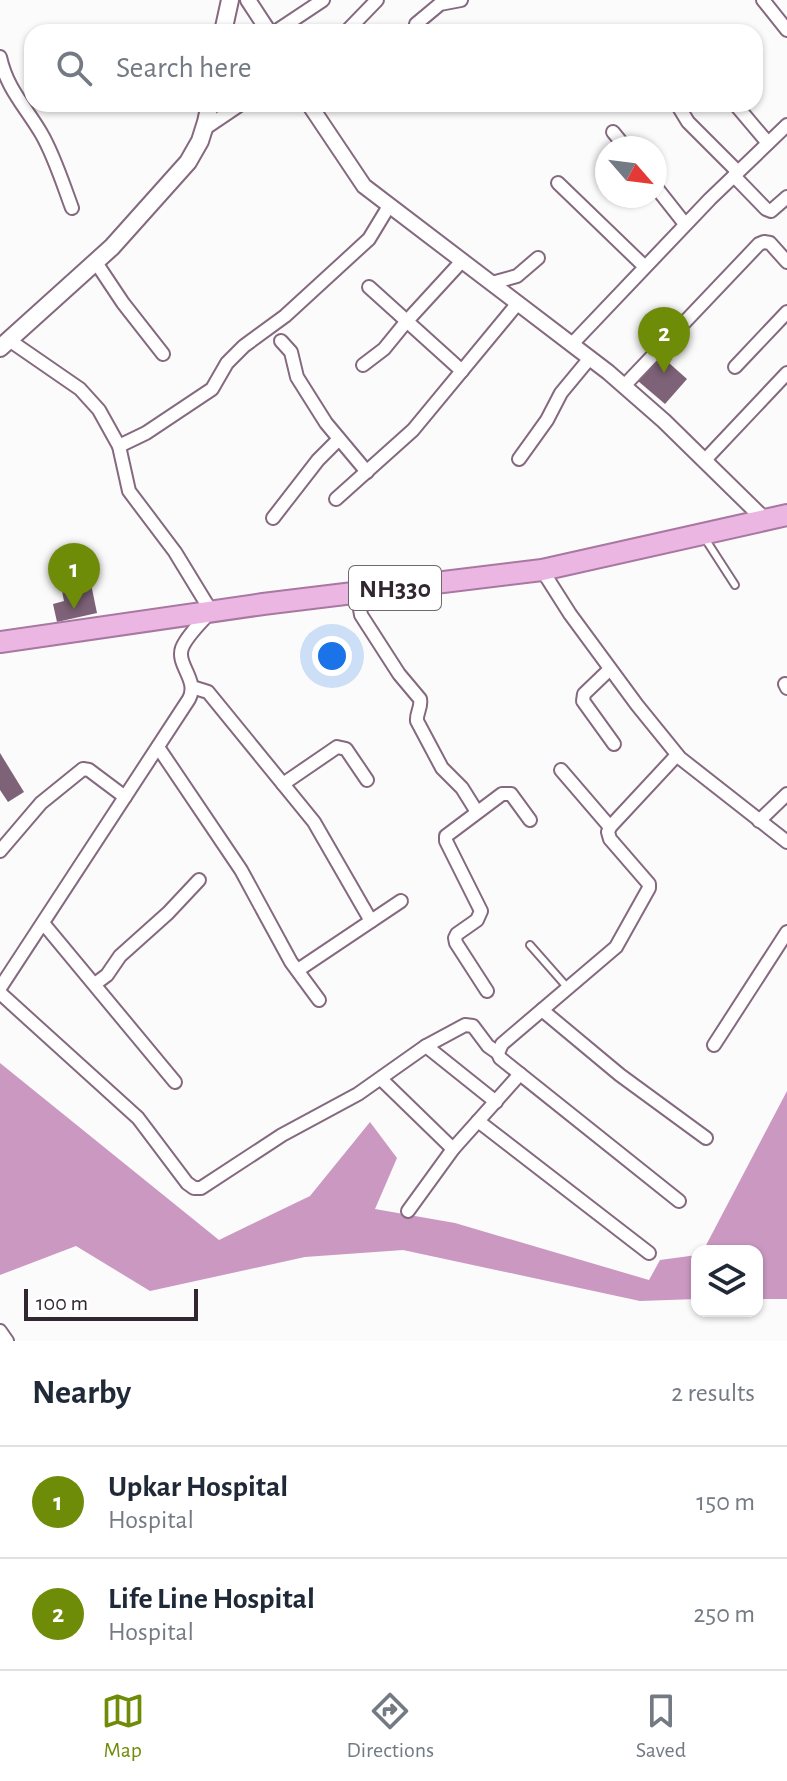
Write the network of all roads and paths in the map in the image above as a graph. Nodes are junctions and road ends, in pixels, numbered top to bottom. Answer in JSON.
{"nodes":[{"id":1,"x":230,"y":0,"type":"edge"},
{"id":2,"x":248,"y":0,"type":"edge"},
{"id":3,"x":323,"y":0,"type":"edge"},
{"id":4,"x":377,"y":0,"type":"edge"},
{"id":5,"x":459,"y":0,"type":"edge"},
{"id":6,"x":763,"y":0,"type":"edge"},
{"id":7,"x":225,"y":24,"type":"edge"},
{"id":8,"x":272,"y":24,"type":"edge"},
{"id":9,"x":285,"y":24,"type":"edge"},
{"id":10,"x":354,"y":24,"type":"edge"},
{"id":11,"x":416,"y":24,"type":"dead end"},
{"id":12,"x":787,"y":30,"type":"edge"},
{"id":13,"x":0,"y":57,"type":"edge"},
{"id":14,"x":24,"y":109,"type":"edge"},
{"id":15,"x":26,"y":112,"type":"edge"},
{"id":16,"x":208,"y":112,"type":"edge"},
{"id":17,"x":229,"y":112,"type":"edge"},
{"id":18,"x":314,"y":112,"type":"edge"},
{"id":19,"x":682,"y":112,"type":"edge"},
{"id":20,"x":742,"y":112,"type":"edge"},
{"id":21,"x":787,"y":125,"type":"edge"},
{"id":22,"x":204,"y":129,"type":"junction"},
{"id":23,"x":613,"y":132,"type":"dead end"},
{"id":24,"x":616,"y":136,"type":"edge"},
{"id":25,"x":768,"y":143,"type":"junction"},
{"id":26,"x":736,"y":174,"type":"junction"},
{"id":27,"x":558,"y":183,"type":"dead end"},
{"id":28,"x":787,"y":197,"type":"edge"},
{"id":29,"x":667,"y":201,"type":"edge"},
{"id":30,"x":389,"y":206,"type":"junction"},
{"id":31,"x":72,"y":208,"type":"dead end"},
{"id":32,"x":685,"y":224,"type":"junction"},
{"id":33,"x":538,"y":258,"type":"dead end"},
{"id":34,"x":95,"y":261,"type":"junction"},
{"id":35,"x":462,"y":261,"type":"junction"},
{"id":36,"x":787,"y":262,"type":"edge"},
{"id":37,"x":644,"y":266,"type":"junction"},
{"id":38,"x":492,"y":283,"type":"junction"},
{"id":39,"x":369,"y":287,"type":"dead end"},
{"id":40,"x":518,"y":303,"type":"junction"},
{"id":41,"x":787,"y":312,"type":"edge"},
{"id":42,"x":406,"y":322,"type":"junction"},
{"id":43,"x":281,"y":341,"type":"dead end"},
{"id":44,"x":4,"y":344,"type":"edge"},
{"id":45,"x":572,"y":344,"type":"junction"},
{"id":46,"x":163,"y":354,"type":"dead end"},
{"id":47,"x":590,"y":358,"type":"junction"},
{"id":48,"x":363,"y":365,"type":"dead end"},
{"id":49,"x":735,"y":367,"type":"dead end"},
{"id":50,"x":462,"y":371,"type":"junction"},
{"id":51,"x":787,"y":373,"type":"edge"},
{"id":52,"x":624,"y":386,"type":"junction"},
{"id":53,"x":339,"y":439,"type":"junction"},
{"id":54,"x":119,"y":446,"type":"junction"},
{"id":55,"x":519,"y":459,"type":"dead end"},
{"id":56,"x":704,"y":461,"type":"junction"},
{"id":57,"x":367,"y":472,"type":"junction"},
{"id":58,"x":336,"y":499,"type":"dead end"},
{"id":59,"x":273,"y":518,"type":"dead end"},
{"id":60,"x":780,"y":521,"type":"edge"},
{"id":61,"x":702,"y":534,"type":"junction"},
{"id":62,"x":542,"y":570,"type":"junction"},
{"id":63,"x":735,"y":585,"type":"dead end"},
{"id":64,"x":357,"y":592,"type":"junction"},
{"id":65,"x":211,"y":611,"type":"junction"},
{"id":66,"x":0,"y":642,"type":"edge"},
{"id":67,"x":610,"y":669,"type":"junction"},
{"id":68,"x":192,"y":687,"type":"junction"},
{"id":69,"x":614,"y":744,"type":"dead end"},
{"id":70,"x":158,"y":747,"type":"junction"},
{"id":71,"x":677,"y":755,"type":"junction"},
{"id":72,"x":561,"y":770,"type":"dead end"},
{"id":73,"x":367,"y":780,"type":"dead end"},
{"id":74,"x":283,"y":784,"type":"junction"},
{"id":75,"x":787,"y":794,"type":"edge"},
{"id":76,"x":125,"y":797,"type":"junction"},
{"id":77,"x":477,"y":812,"type":"junction"},
{"id":78,"x":530,"y":820,"type":"dead end"},
{"id":79,"x":759,"y":821,"type":"junction"},
{"id":80,"x":610,"y":827,"type":"junction"},
{"id":81,"x":787,"y":842,"type":"edge"},
{"id":82,"x":0,"y":850,"type":"edge"},
{"id":83,"x":199,"y":880,"type":"dead end"},
{"id":84,"x":401,"y":901,"type":"dead end"},
{"id":85,"x":371,"y":921,"type":"junction"},
{"id":86,"x":43,"y":923,"type":"junction"},
{"id":87,"x":787,"y":932,"type":"edge"},
{"id":88,"x":530,"y":945,"type":"dead end"},
{"id":89,"x":298,"y":970,"type":"junction"},
{"id":90,"x":95,"y":984,"type":"junction"},
{"id":91,"x":568,"y":988,"type":"junction"},
{"id":92,"x":0,"y":991,"type":"edge"},
{"id":93,"x":487,"y":991,"type":"dead end"},
{"id":94,"x":319,"y":1000,"type":"dead end"},
{"id":95,"x":542,"y":1010,"type":"junction"},
{"id":96,"x":714,"y":1045,"type":"dead end"},
{"id":97,"x":426,"y":1046,"type":"junction"},
{"id":98,"x":498,"y":1053,"type":"junction"},
{"id":99,"x":520,"y":1074,"type":"junction"},
{"id":100,"x":381,"y":1079,"type":"junction"},
{"id":101,"x":175,"y":1082,"type":"dead end"},
{"id":102,"x":496,"y":1102,"type":"junction"},
{"id":103,"x":478,"y":1121,"type":"junction"},
{"id":104,"x":706,"y":1138,"type":"dead end"},
{"id":105,"x":453,"y":1149,"type":"junction"},
{"id":106,"x":679,"y":1201,"type":"dead end"},
{"id":107,"x":408,"y":1211,"type":"dead end"},
{"id":108,"x":649,"y":1253,"type":"dead end"},
{"id":109,"x":0,"y":1331,"type":"edge"},
{"id":110,"x":7,"y":1341,"type":"edge"}],
"edges":[{"from":1,"to":7,"type":"main road"},
{"from":2,"to":8,"type":"street"},
{"from":3,"to":9,"type":"street"},
{"from":4,"to":10,"type":"street"},
{"from":5,"to":11,"type":"street"},
{"from":6,"to":12,"type":"street"},
{"from":13,"to":14,"type":"street"},
{"from":15,"to":31,"type":"street"},
{"from":16,"to":22,"type":"main road"},
{"from":17,"to":22,"type":"street"},
{"from":18,"to":30,"type":"street"},
{"from":19,"to":26,"type":"street"},
{"from":20,"to":25,"type":"street"},
{"from":21,"to":25,"type":"street"},
{"from":22,"to":34,"type":"main road"},
{"from":23,"to":24,"type":"street"},
{"from":25,"to":26,"type":"street"},
{"from":26,"to":28,"type":"street"},
{"from":26,"to":32,"type":"street"},
{"from":27,"to":37,"type":"street"},
{"from":29,"to":32,"type":"street"},
{"from":30,"to":35,"type":"street"},
{"from":30,"to":54,"type":"street"},
{"from":32,"to":37,"type":"street"},
{"from":33,"to":38,"type":"street"},
{"from":34,"to":44,"type":"main road"},
{"from":34,"to":46,"type":"street"},
{"from":35,"to":38,"type":"street"},
{"from":35,"to":42,"type":"street"},
{"from":36,"to":52,"type":"street"},
{"from":37,"to":45,"type":"street"},
{"from":38,"to":40,"type":"street"},
{"from":39,"to":42,"type":"street"},
{"from":40,"to":45,"type":"street"},
{"from":40,"to":50,"type":"street"},
{"from":41,"to":49,"type":"street"},
{"from":42,"to":48,"type":"street"},
{"from":42,"to":50,"type":"street"},
{"from":43,"to":53,"type":"street"},
{"from":44,"to":54,"type":"street"},
{"from":45,"to":47,"type":"street"},
{"from":47,"to":52,"type":"street"},
{"from":47,"to":55,"type":"street"},
{"from":50,"to":57,"type":"street"},
{"from":51,"to":56,"type":"street"},
{"from":52,"to":56,"type":"street"},
{"from":53,"to":57,"type":"street"},
{"from":53,"to":59,"type":"street"},
{"from":54,"to":65,"type":"street"},
{"from":56,"to":60,"type":"street"},
{"from":57,"to":58,"type":"street"},
{"from":60,"to":61,"type":"highway","number":"NH330"},
{"from":61,"to":62,"type":"highway","number":"NH330"},
{"from":61,"to":63,"type":"lane"},
{"from":62,"to":64,"type":"highway","number":"NH330"},
{"from":62,"to":67,"type":"street"},
{"from":64,"to":65,"type":"highway","number":"NH330"},
{"from":64,"to":77,"type":"street"},
{"from":65,"to":66,"type":"highway","number":"NH330"},
{"from":65,"to":68,"type":"street"},
{"from":67,"to":69,"type":"street"},
{"from":67,"to":71,"type":"street"},
{"from":68,"to":70,"type":"street"},
{"from":68,"to":74,"type":"street"},
{"from":70,"to":76,"type":"street"},
{"from":70,"to":89,"type":"street"},
{"from":71,"to":79,"type":"street"},
{"from":71,"to":80,"type":"street"},
{"from":72,"to":80,"type":"street"},
{"from":73,"to":74,"type":"street"},
{"from":74,"to":85,"type":"street"},
{"from":75,"to":79,"type":"street"},
{"from":76,"to":82,"type":"street"},
{"from":76,"to":86,"type":"street"},
{"from":77,"to":78,"type":"street"},
{"from":77,"to":93,"type":"street"},
{"from":79,"to":81,"type":"street"},
{"from":80,"to":91,"type":"street"},
{"from":83,"to":90,"type":"street"},
{"from":84,"to":85,"type":"street"},
{"from":85,"to":89,"type":"street"},
{"from":86,"to":90,"type":"street"},
{"from":86,"to":92,"type":"street"},
{"from":87,"to":96,"type":"street"},
{"from":88,"to":91,"type":"lane"},
{"from":89,"to":94,"type":"street"},
{"from":90,"to":101,"type":"street"},
{"from":91,"to":95,"type":"street"},
{"from":92,"to":100,"type":"street"},
{"from":95,"to":98,"type":"street"},
{"from":95,"to":104,"type":"street"},
{"from":97,"to":98,"type":"street"},
{"from":97,"to":100,"type":"street"},
{"from":97,"to":102,"type":"street"},
{"from":98,"to":99,"type":"street"},
{"from":99,"to":102,"type":"street"},
{"from":99,"to":106,"type":"street"},
{"from":100,"to":105,"type":"street"},
{"from":102,"to":103,"type":"street"},
{"from":103,"to":105,"type":"street"},
{"from":103,"to":108,"type":"street"},
{"from":105,"to":107,"type":"street"},
{"from":109,"to":110,"type":"street"}]}
